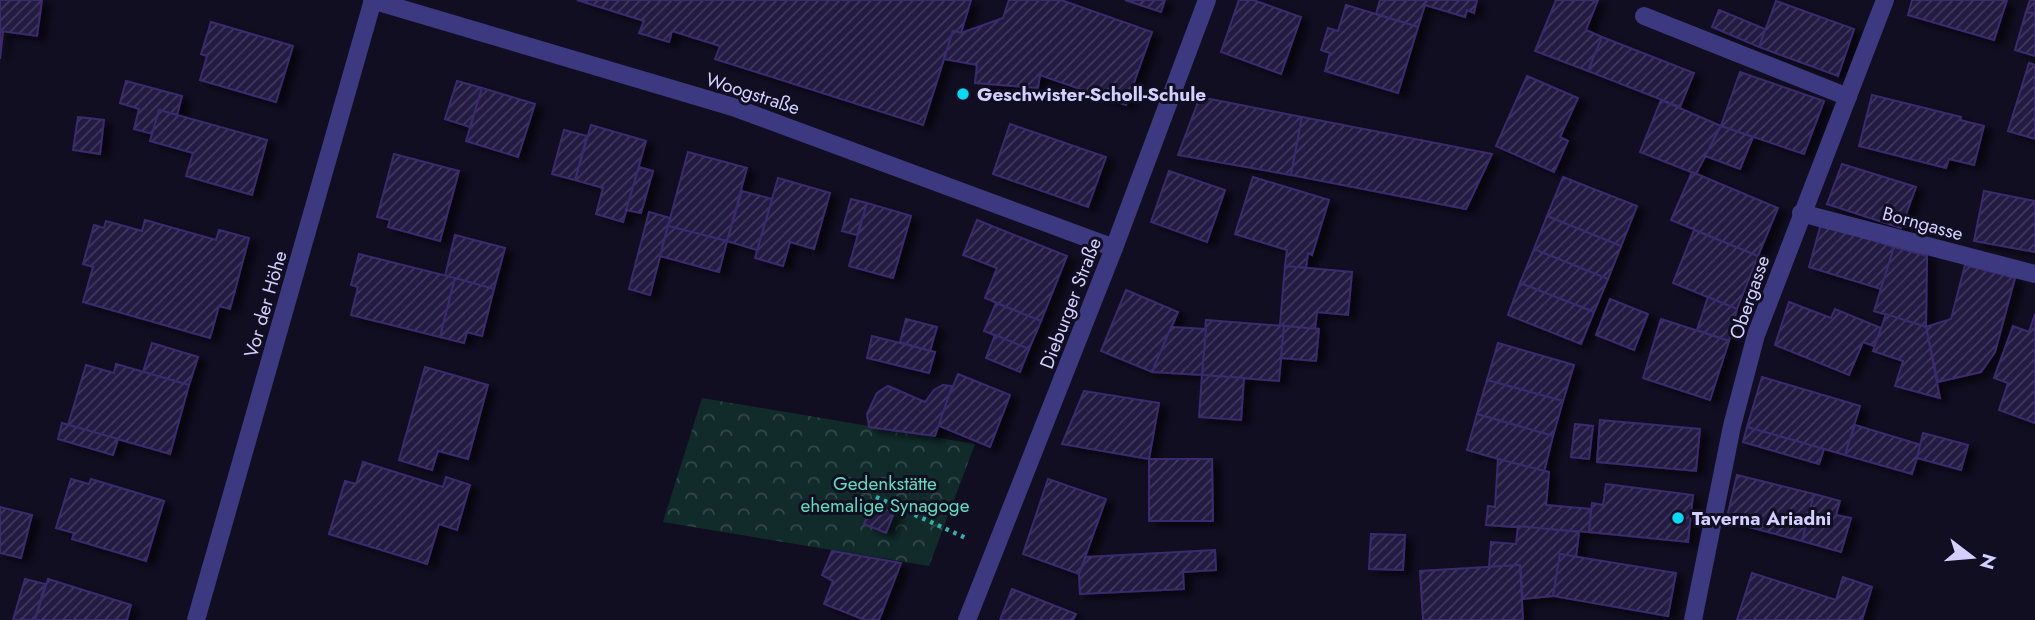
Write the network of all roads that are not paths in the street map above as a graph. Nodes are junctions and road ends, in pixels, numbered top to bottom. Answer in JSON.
{"nodes":[{"id":1,"x":373,"y":0,"type":"edge"},
{"id":2,"x":1207,"y":0,"type":"edge"},
{"id":3,"x":1885,"y":0,"type":"edge"},
{"id":4,"x":1644,"y":16,"type":"dead end"},
{"id":5,"x":1848,"y":97,"type":"junction"},
{"id":6,"x":1801,"y":213,"type":"junction"},
{"id":7,"x":1114,"y":248,"type":"junction"},
{"id":8,"x":2035,"y":274,"type":"edge"},
{"id":9,"x":196,"y":620,"type":"edge"},
{"id":10,"x":967,"y":620,"type":"edge"},
{"id":11,"x":1693,"y":620,"type":"edge"}],
"edges":[{"from":1,"to":7,"type":"street","name":"Woogstraße"},
{"from":1,"to":9,"type":"street","name":"Vor der Höhe"},
{"from":2,"to":7,"type":"street","name":"Dieburger Straße"},
{"from":3,"to":5,"type":"street","name":"Obergasse"},
{"from":4,"to":5,"type":"street"},
{"from":5,"to":6,"type":"street","name":"Obergasse"},
{"from":6,"to":8,"type":"street","name":"Borngasse"},
{"from":6,"to":11,"type":"street","name":"Obergasse"},
{"from":7,"to":10,"type":"street","name":"Dieburger Straße"}]}
